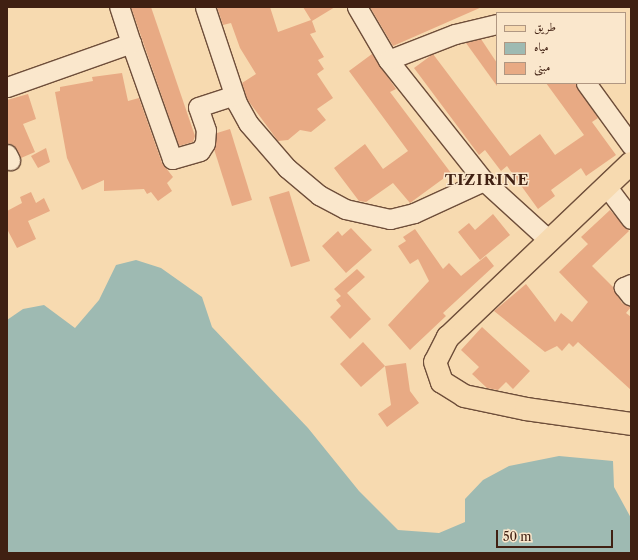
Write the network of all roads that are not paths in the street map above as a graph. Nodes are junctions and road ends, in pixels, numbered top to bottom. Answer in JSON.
{"nodes":[{"id":1,"x":119,"y":7,"type":"edge"},
{"id":2,"x":205,"y":7,"type":"edge"},
{"id":3,"x":357,"y":7,"type":"edge"},
{"id":4,"x":496,"y":24,"type":"edge"},
{"id":5,"x":132,"y":43,"type":"junction"},
{"id":6,"x":388,"y":60,"type":"junction"},
{"id":7,"x":587,"y":84,"type":"edge"},
{"id":8,"x":7,"y":87,"type":"edge"},
{"id":9,"x":234,"y":95,"type":"junction"},
{"id":10,"x":631,"y":145,"type":"edge"},
{"id":11,"x":631,"y":163,"type":"edge"},
{"id":12,"x":484,"y":181,"type":"junction"},
{"id":13,"x":607,"y":187,"type":"junction"},
{"id":14,"x":631,"y":219,"type":"edge"},
{"id":15,"x":550,"y":241,"type":"junction"},
{"id":16,"x":631,"y":284,"type":"edge"},
{"id":17,"x":631,"y":296,"type":"edge"},
{"id":18,"x":631,"y":424,"type":"edge"}],
"edges":[{"from":1,"to":5,"type":"street"},
{"from":2,"to":9,"type":"street"},
{"from":3,"to":6,"type":"street"},
{"from":4,"to":6,"type":"street"},
{"from":5,"to":8,"type":"street"},
{"from":5,"to":9,"type":"street"},
{"from":6,"to":12,"type":"street"},
{"from":7,"to":10,"type":"street"},
{"from":9,"to":12,"type":"street"},
{"from":11,"to":13,"type":"main road"},
{"from":12,"to":15,"type":"street"},
{"from":13,"to":14,"type":"street"},
{"from":13,"to":15,"type":"main road"},
{"from":15,"to":18,"type":"main road"},
{"from":16,"to":17,"type":"street"}]}
